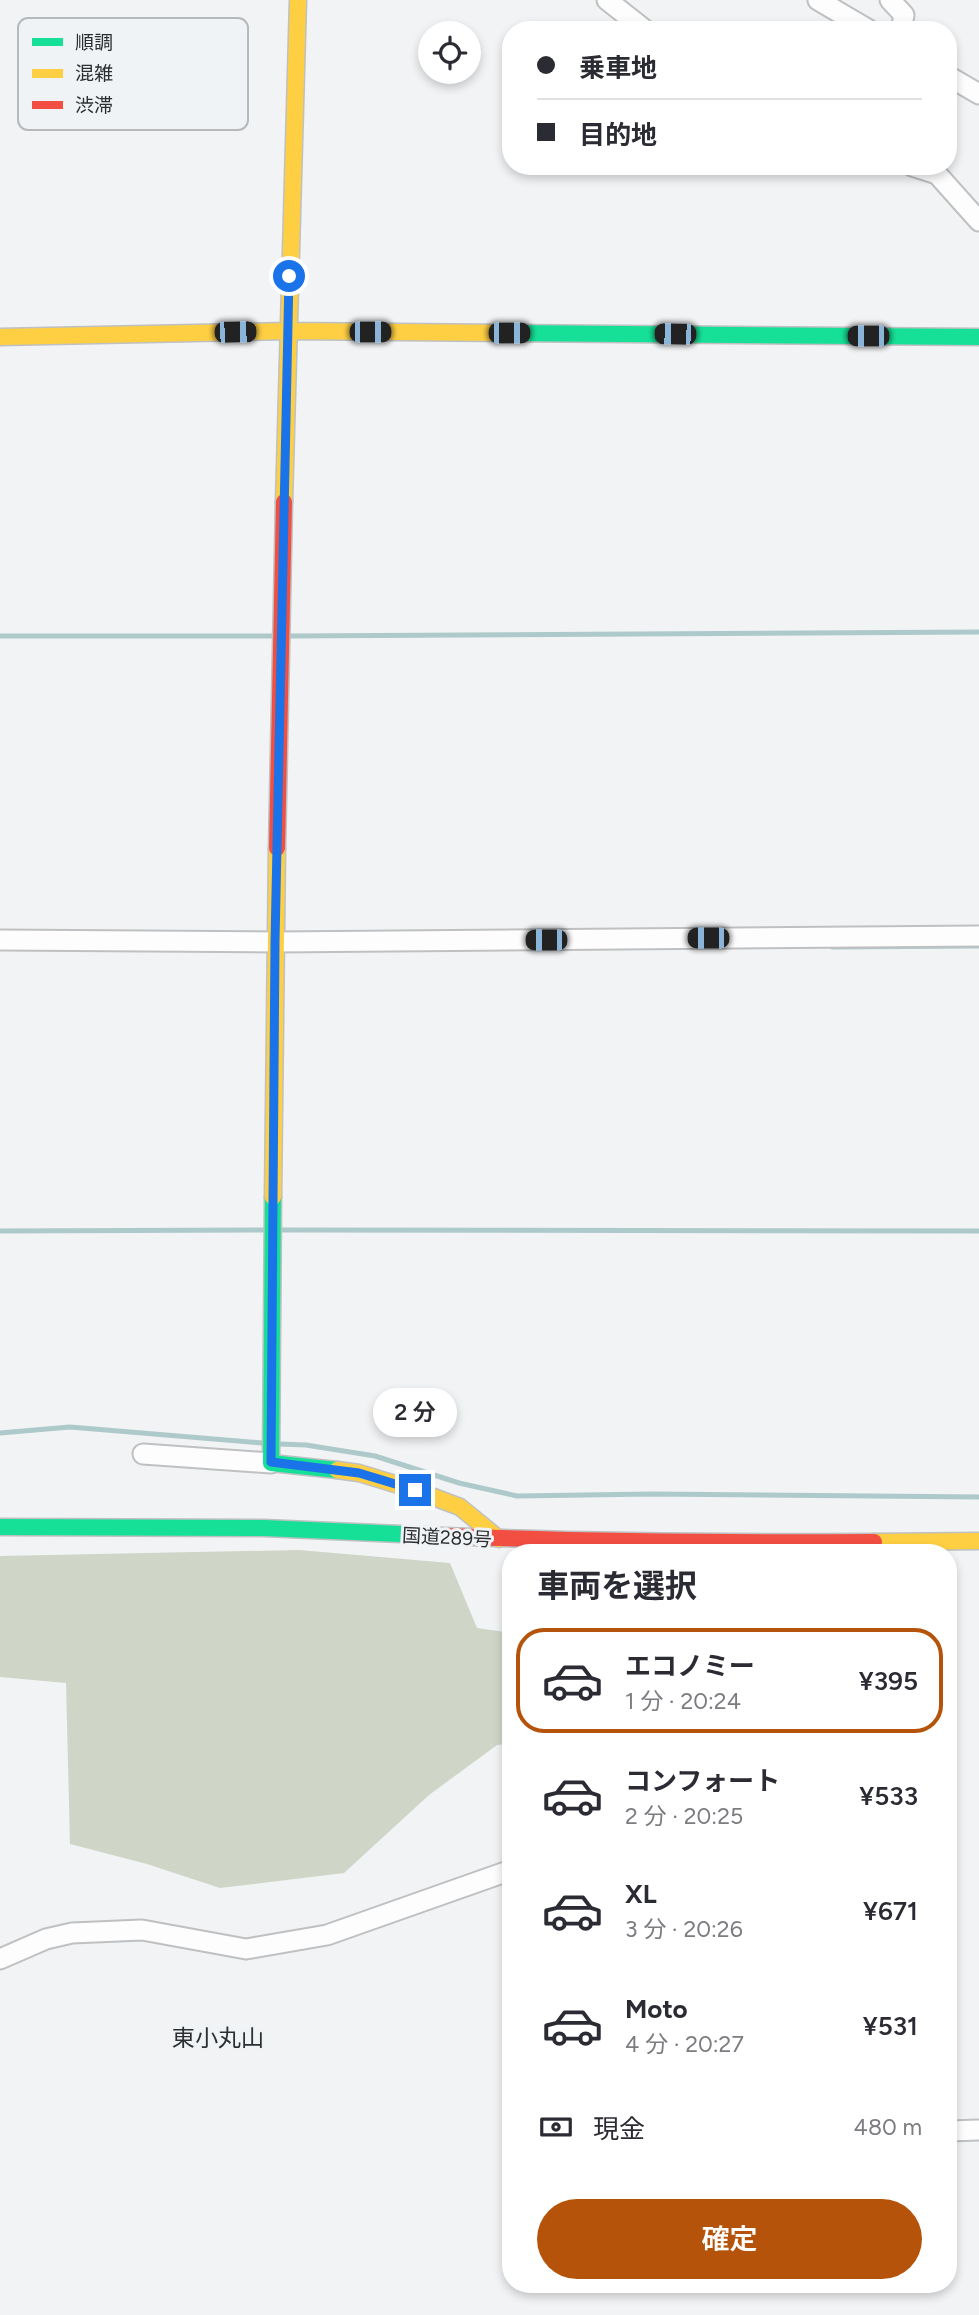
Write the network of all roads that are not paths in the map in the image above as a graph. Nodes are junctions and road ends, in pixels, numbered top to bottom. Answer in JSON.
{"nodes":[{"id":1,"x":298,"y":0,"type":"edge"},
{"id":2,"x":607,"y":0,"type":"edge"},
{"id":3,"x":818,"y":0,"type":"edge"},
{"id":4,"x":890,"y":0,"type":"edge"},
{"id":5,"x":634,"y":21,"type":"edge"},
{"id":6,"x":854,"y":21,"type":"edge"},
{"id":7,"x":903,"y":21,"type":"edge"},
{"id":8,"x":957,"y":81,"type":"edge"},
{"id":9,"x":979,"y":94,"type":"edge"},
{"id":10,"x":938,"y":175,"type":"edge"},
{"id":11,"x":979,"y":220,"type":"edge"},
{"id":12,"x":288,"y":331,"type":"junction"},
{"id":13,"x":0,"y":337,"type":"edge"},
{"id":14,"x":979,"y":337,"type":"edge"},
{"id":15,"x":979,"y":936,"type":"edge"},
{"id":16,"x":0,"y":940,"type":"edge"},
{"id":17,"x":275,"y":942,"type":"junction"},
{"id":18,"x":143,"y":1454,"type":"dead end"},
{"id":19,"x":271,"y":1462,"type":"junction"},
{"id":20,"x":0,"y":1527,"type":"edge"},
{"id":21,"x":499,"y":1539,"type":"junction"},
{"id":22,"x":979,"y":1541,"type":"edge"},
{"id":23,"x":646,"y":1544,"type":"edge"},
{"id":24,"x":857,"y":1544,"type":"edge"},
{"id":25,"x":502,"y":1873,"type":"edge"},
{"id":26,"x":0,"y":1959,"type":"edge"},
{"id":27,"x":979,"y":2130,"type":"edge"},
{"id":28,"x":957,"y":2131,"type":"edge"}],
"edges":[{"from":1,"to":12,"type":"main road"},
{"from":2,"to":5,"type":"street"},
{"from":3,"to":6,"type":"street"},
{"from":4,"to":7,"type":"street"},
{"from":8,"to":9,"type":"street"},
{"from":10,"to":11,"type":"street"},
{"from":12,"to":13,"type":"main road"},
{"from":12,"to":14,"type":"main road"},
{"from":12,"to":17,"type":"main road"},
{"from":15,"to":17,"type":"street"},
{"from":16,"to":17,"type":"street"},
{"from":17,"to":19,"type":"main road"},
{"from":18,"to":19,"type":"street"},
{"from":19,"to":21,"type":"main road"},
{"from":20,"to":21,"type":"main road","name":"国道289号"},
{"from":21,"to":23,"type":"main road","name":"国道289号"},
{"from":22,"to":24,"type":"main road","name":"国道289号"},
{"from":25,"to":26,"type":"street"},
{"from":27,"to":28,"type":"street"}]}
